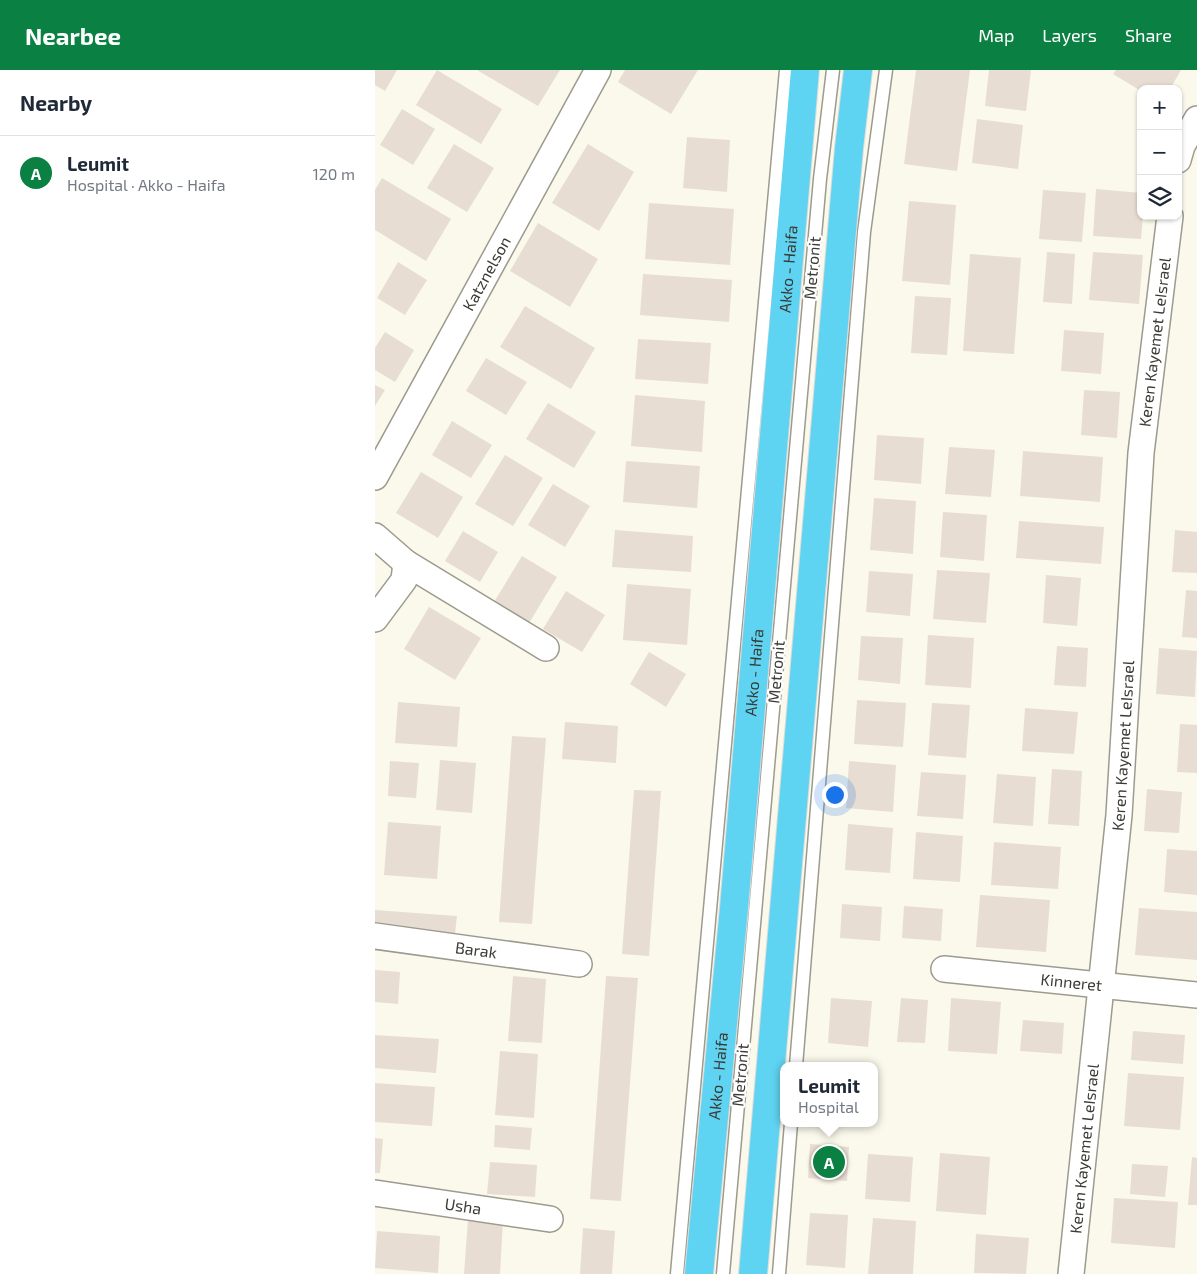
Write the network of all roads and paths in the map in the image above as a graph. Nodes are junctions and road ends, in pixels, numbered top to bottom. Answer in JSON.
{"nodes":[{"id":1,"x":598,"y":70,"type":"edge"},
{"id":2,"x":786,"y":70,"type":"edge"},
{"id":3,"x":805,"y":70,"type":"edge"},
{"id":4,"x":833,"y":70,"type":"edge"},
{"id":5,"x":858,"y":70,"type":"edge"},
{"id":6,"x":886,"y":70,"type":"edge"},
{"id":7,"x":1197,"y":119,"type":"edge"},
{"id":8,"x":1182,"y":146,"type":"edge"},
{"id":9,"x":1170,"y":220,"type":"edge"},
{"id":10,"x":375,"y":477,"type":"edge"},
{"id":11,"x":375,"y":536,"type":"edge"},
{"id":12,"x":406,"y":563,"type":"junction"},
{"id":13,"x":375,"y":619,"type":"edge"},
{"id":14,"x":546,"y":648,"type":"dead end"},
{"id":15,"x":811,"y":883,"type":"junction"},
{"id":16,"x":784,"y":907,"type":"junction"},
{"id":17,"x":734,"y":908,"type":"junction"},
{"id":18,"x":375,"y":936,"type":"edge"},
{"id":19,"x":706,"y":948,"type":"junction"},
{"id":20,"x":579,"y":964,"type":"dead end"},
{"id":21,"x":944,"y":969,"type":"dead end"},
{"id":22,"x":1101,"y":986,"type":"junction"},
{"id":23,"x":1197,"y":995,"type":"edge"},
{"id":24,"x":796,"y":1062,"type":"edge"},
{"id":25,"x":768,"y":1102,"type":"junction"},
{"id":26,"x":780,"y":1116,"type":"edge"},
{"id":27,"x":791,"y":1129,"type":"edge"},
{"id":28,"x":375,"y":1193,"type":"edge"},
{"id":29,"x":550,"y":1219,"type":"dead end"},
{"id":30,"x":677,"y":1274,"type":"edge"},
{"id":31,"x":699,"y":1274,"type":"edge"},
{"id":32,"x":723,"y":1274,"type":"edge"},
{"id":33,"x":753,"y":1274,"type":"edge"},
{"id":34,"x":779,"y":1274,"type":"edge"},
{"id":35,"x":1071,"y":1274,"type":"edge"}],
"edges":[{"from":1,"to":10,"type":"street","name":"Katznelson"},
{"from":2,"to":19,"type":"lane"},
{"from":3,"to":17,"type":"highway","name":"Akko - Haifa"},
{"from":4,"to":32,"type":"lane","name":"Metronit"},
{"from":5,"to":16,"type":"highway"},
{"from":6,"to":15,"type":"lane"},
{"from":7,"to":8,"type":"street"},
{"from":9,"to":22,"type":"street","name":"Keren Kayemet LeIsrael"},
{"from":11,"to":12,"type":"street"},
{"from":12,"to":13,"type":"street"},
{"from":12,"to":14,"type":"street"},
{"from":15,"to":16,"type":"lane"},
{"from":15,"to":24,"type":"lane"},
{"from":16,"to":25,"type":"highway"},
{"from":17,"to":19,"type":"lane"},
{"from":17,"to":31,"type":"highway","name":"Akko - Haifa"},
{"from":18,"to":20,"type":"street","name":"Barak"},
{"from":19,"to":30,"type":"lane"},
{"from":21,"to":22,"type":"street","name":"Kinneret"},
{"from":22,"to":23,"type":"street","name":"Kinneret"},
{"from":22,"to":35,"type":"street","name":"Keren Kayemet LeIsrael"},
{"from":25,"to":26,"type":"lane"},
{"from":25,"to":33,"type":"highway"},
{"from":27,"to":34,"type":"lane"},
{"from":28,"to":29,"type":"street","name":"Usha"}]}
